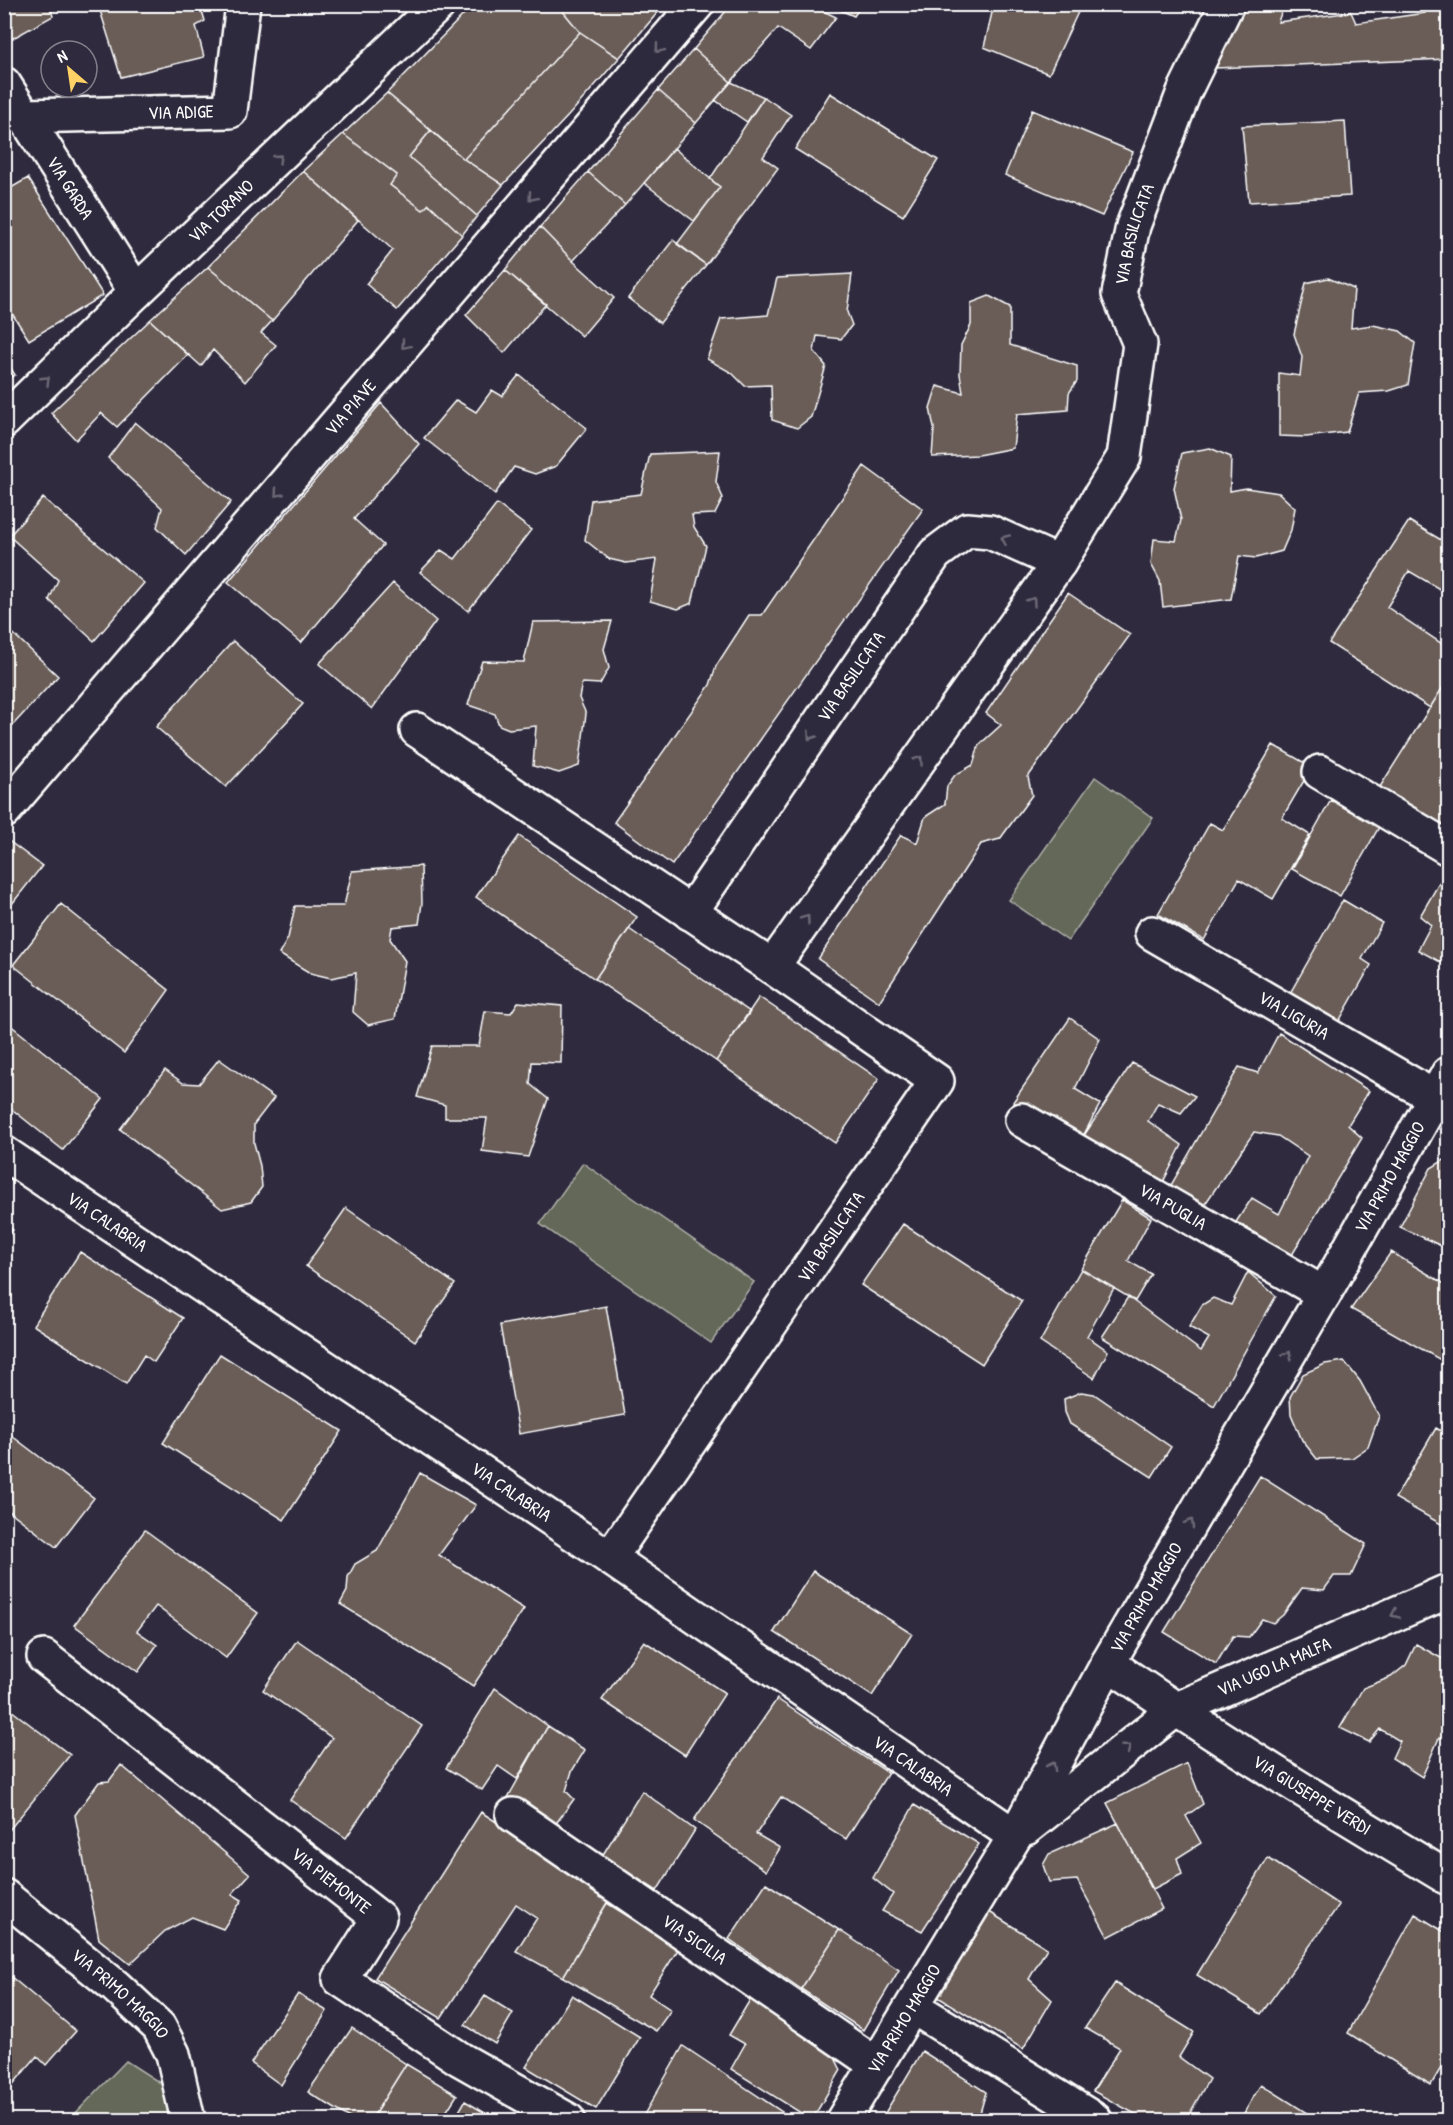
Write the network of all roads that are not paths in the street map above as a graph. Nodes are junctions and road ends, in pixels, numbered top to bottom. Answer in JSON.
{"nodes":[{"id":1,"x":243,"y":4,"type":"edge"},
{"id":2,"x":439,"y":4,"type":"edge"},
{"id":3,"x":697,"y":4,"type":"edge"},
{"id":4,"x":1227,"y":4,"type":"edge"},
{"id":5,"x":4,"y":84,"type":"edge"},
{"id":6,"x":25,"y":116,"type":"junction"},
{"id":7,"x":136,"y":292,"type":"junction"},
{"id":8,"x":4,"y":421,"type":"edge"},
{"id":9,"x":1059,"y":563,"type":"junction"},
{"id":10,"x":417,"y":730,"type":"dead end"},
{"id":11,"x":1320,"y":772,"type":"dead end"},
{"id":12,"x":4,"y":811,"type":"edge"},
{"id":13,"x":1449,"y":848,"type":"edge"},
{"id":14,"x":690,"y":914,"type":"junction"},
{"id":15,"x":1152,"y":933,"type":"dead end"},
{"id":16,"x":772,"y":967,"type":"junction"},
{"id":17,"x":1442,"y":1085,"type":"edge"},
{"id":18,"x":1022,"y":1120,"type":"dead end"},
{"id":19,"x":4,"y":1153,"type":"edge"},
{"id":20,"x":1324,"y":1294,"type":"junction"},
{"id":21,"x":610,"y":1558,"type":"junction"},
{"id":22,"x":1449,"y":1591,"type":"edge"},
{"id":23,"x":44,"y":1657,"type":"dead end"},
{"id":24,"x":1108,"y":1663,"type":"junction"},
{"id":25,"x":1175,"y":1710,"type":"junction"},
{"id":26,"x":513,"y":1815,"type":"dead end"},
{"id":27,"x":1015,"y":1836,"type":"junction"},
{"id":28,"x":1449,"y":1878,"type":"edge"},
{"id":29,"x":4,"y":1896,"type":"edge"},
{"id":30,"x":913,"y":2007,"type":"junction"},
{"id":31,"x":877,"y":2065,"type":"junction"},
{"id":32,"x":188,"y":2121,"type":"edge"},
{"id":33,"x":568,"y":2121,"type":"edge"},
{"id":34,"x":843,"y":2121,"type":"edge"},
{"id":35,"x":1095,"y":2121,"type":"edge"}],
"edges":[{"from":1,"to":6,"type":"street","name":"VIA ADIGE"},
{"from":7,"to":2,"type":"street","name":"VIA TORANO","one_way":true},
{"from":3,"to":12,"type":"street","name":"VIA PIAVE","one_way":true},
{"from":4,"to":9,"type":"street","name":"VIA BASILICATA"},
{"from":5,"to":6,"type":"street","name":"VIA GARDA"},
{"from":6,"to":7,"type":"street","name":"VIA GARDA"},
{"from":8,"to":7,"type":"street","name":"VIA TORANO","one_way":true},
{"from":9,"to":14,"type":"street","name":"VIA BASILICATA","one_way":true},
{"from":16,"to":9,"type":"street","name":"VIA BASILICATA","one_way":true},
{"from":10,"to":14,"type":"street","name":"VIA BASILICATA"},
{"from":11,"to":13,"type":"street"},
{"from":14,"to":16,"type":"street","name":"VIA BASILICATA"},
{"from":15,"to":17,"type":"street","name":"VIA LIGURIA"},
{"from":16,"to":21,"type":"street","name":"VIA BASILICATA"},
{"from":17,"to":20,"type":"street","name":"VIA PRIMO MAGGIO"},
{"from":18,"to":20,"type":"street","name":"VIA PUGLIA"},
{"from":19,"to":21,"type":"street","name":"VIA CALABRIA"},
{"from":24,"to":20,"type":"street","name":"VIA PRIMO MAGGIO","one_way":true},
{"from":21,"to":27,"type":"street","name":"VIA CALABRIA"},
{"from":22,"to":25,"type":"street","name":"VIA UGO LA MALFA","one_way":true},
{"from":23,"to":33,"type":"street","name":"VIA PIEMONTE"},
{"from":24,"to":25,"type":"street"},
{"from":27,"to":24,"type":"street","name":"VIA PRIMO MAGGIO","one_way":true},
{"from":27,"to":25,"type":"street","name":"VIA UGO LA MALFA","one_way":true},
{"from":25,"to":28,"type":"street","name":"VIA GIUSEPPE VERDI"},
{"from":26,"to":31,"type":"street","name":"VIA SICILIA"},
{"from":27,"to":30,"type":"street","name":"VIA PRIMO MAGGIO"},
{"from":29,"to":32,"type":"street","name":"VIA PRIMO MAGGIO"},
{"from":30,"to":31,"type":"street","name":"VIA PRIMO MAGGIO"},
{"from":30,"to":35,"type":"street"},
{"from":31,"to":34,"type":"street","name":"VIA PRIMO MAGGIO"}]}
